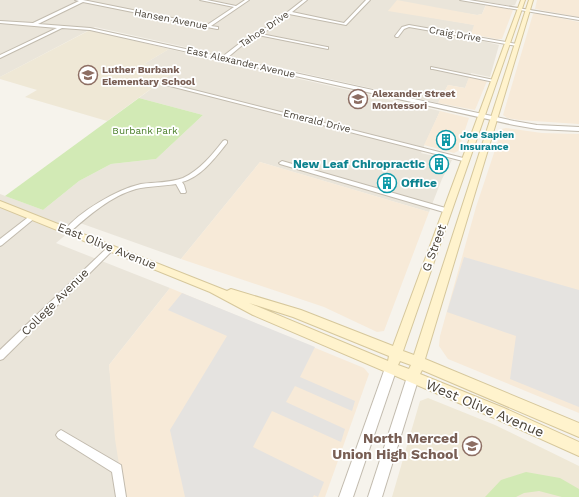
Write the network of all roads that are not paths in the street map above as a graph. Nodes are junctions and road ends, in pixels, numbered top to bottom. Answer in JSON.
{"nodes":[{"id":1,"x":77,"y":0,"type":"edge"},
{"id":2,"x":202,"y":0,"type":"edge"},
{"id":3,"x":247,"y":0,"type":"edge"},
{"id":4,"x":305,"y":0,"type":"edge"},
{"id":5,"x":368,"y":0,"type":"edge"},
{"id":6,"x":462,"y":0,"type":"edge"},
{"id":7,"x":523,"y":0,"type":"edge"},
{"id":8,"x":531,"y":0,"type":"edge"},
{"id":9,"x":84,"y":1,"type":"edge"},
{"id":10,"x":237,"y":6,"type":"junction"},
{"id":11,"x":520,"y":8,"type":"junction"},
{"id":12,"x":528,"y":10,"type":"junction"},
{"id":13,"x":289,"y":13,"type":"junction"},
{"id":14,"x":579,"y":19,"type":"edge"},
{"id":15,"x":1,"y":22,"type":"edge"},
{"id":16,"x":32,"y":24,"type":"junction"},
{"id":17,"x":208,"y":26,"type":"junction"},
{"id":18,"x":62,"y":27,"type":"junction"},
{"id":19,"x":218,"y":28,"type":"dead end"},
{"id":20,"x":258,"y":34,"type":"junction"},
{"id":21,"x":398,"y":36,"type":"dead end"},
{"id":22,"x":507,"y":43,"type":"junction"},
{"id":23,"x":517,"y":44,"type":"junction"},
{"id":24,"x":328,"y":48,"type":"dead end"},
{"id":25,"x":0,"y":57,"type":"edge"},
{"id":26,"x":224,"y":58,"type":"junction"},
{"id":27,"x":433,"y":68,"type":"dead end"},
{"id":28,"x":494,"y":81,"type":"junction"},
{"id":29,"x":168,"y":84,"type":"dead end"},
{"id":30,"x":481,"y":116,"type":"junction"},
{"id":31,"x":494,"y":118,"type":"junction"},
{"id":32,"x":579,"y":129,"type":"edge"},
{"id":33,"x":225,"y":142,"type":"dead end"},
{"id":34,"x":465,"y":160,"type":"junction"},
{"id":35,"x":282,"y":163,"type":"dead end"},
{"id":36,"x":178,"y":182,"type":"junction"},
{"id":37,"x":183,"y":192,"type":"dead end"},
{"id":38,"x":0,"y":204,"type":"edge"},
{"id":39,"x":447,"y":211,"type":"junction"},
{"id":40,"x":33,"y":217,"type":"junction"},
{"id":41,"x":67,"y":231,"type":"junction"},
{"id":42,"x":0,"y":243,"type":"edge"},
{"id":43,"x":111,"y":248,"type":"junction"},
{"id":44,"x":214,"y":289,"type":"junction"},
{"id":45,"x":396,"y":353,"type":"junction"},
{"id":46,"x":0,"y":356,"type":"edge"},
{"id":47,"x":418,"y":362,"type":"junction"},
{"id":48,"x":391,"y":368,"type":"junction"},
{"id":49,"x":414,"y":377,"type":"junction"},
{"id":50,"x":579,"y":430,"type":"edge"},
{"id":51,"x":61,"y":436,"type":"dead end"},
{"id":52,"x":579,"y":449,"type":"edge"},
{"id":53,"x":121,"y":497,"type":"edge"},
{"id":54,"x":346,"y":497,"type":"edge"},
{"id":55,"x":376,"y":497,"type":"edge"}],
"edges":[{"from":1,"to":9,"type":"street","name":"Hansen Avenue"},
{"from":2,"to":10,"type":"street"},
{"from":3,"to":10,"type":"street"},
{"from":4,"to":13,"type":"street","name":"Tahoe Drive"},
{"from":5,"to":13,"type":"street"},
{"from":6,"to":11,"type":"street"},
{"from":7,"to":11,"type":"main road","name":"G Street"},
{"from":8,"to":12,"type":"main road","name":"G Street"},
{"from":9,"to":16,"type":"street"},
{"from":9,"to":17,"type":"street","name":"Hansen Avenue"},
{"from":10,"to":17,"type":"street"},
{"from":11,"to":12,"type":"street"},
{"from":11,"to":22,"type":"main road","name":"G Street"},
{"from":12,"to":14,"type":"street"},
{"from":12,"to":23,"type":"main road","name":"G Street"},
{"from":13,"to":20,"type":"street","name":"Tahoe Drive"},
{"from":15,"to":16,"type":"street","name":"East Alexander Avenue"},
{"from":16,"to":18,"type":"street","name":"East Alexander Avenue"},
{"from":17,"to":19,"type":"street","name":"Hansen Avenue"},
{"from":18,"to":25,"type":"street"},
{"from":18,"to":26,"type":"street","name":"East Alexander Avenue"},
{"from":20,"to":24,"type":"street"},
{"from":20,"to":26,"type":"street","name":"Tahoe Drive"},
{"from":21,"to":22,"type":"street","name":"Craig Drive"},
{"from":22,"to":23,"type":"street","name":"Craig Drive"},
{"from":22,"to":28,"type":"main road","name":"G Street"},
{"from":23,"to":31,"type":"main road","name":"G Street"},
{"from":26,"to":30,"type":"street","name":"East Alexander Avenue"},
{"from":27,"to":28,"type":"street"},
{"from":28,"to":30,"type":"main road","name":"G Street"},
{"from":29,"to":34,"type":"street","name":"Emerald Drive"},
{"from":30,"to":31,"type":"street","name":"East Alexander Avenue"},
{"from":30,"to":34,"type":"main road","name":"G Street"},
{"from":31,"to":32,"type":"street","name":"East Alexander Avenue"},
{"from":31,"to":47,"type":"main road","name":"G Street"},
{"from":33,"to":36,"type":"street"},
{"from":34,"to":39,"type":"main road","name":"G Street"},
{"from":35,"to":39,"type":"street"},
{"from":36,"to":37,"type":"street"},
{"from":36,"to":41,"type":"street"},
{"from":38,"to":40,"type":"main road","name":"East Olive Avenue"},
{"from":39,"to":45,"type":"main road","name":"G Street"},
{"from":40,"to":41,"type":"main road","name":"East Olive Avenue"},
{"from":40,"to":42,"type":"street"},
{"from":41,"to":43,"type":"main road","name":"East Olive Avenue"},
{"from":43,"to":44,"type":"main road","name":"East Olive Avenue"},
{"from":43,"to":46,"type":"street","name":"College Avenue"},
{"from":44,"to":45,"type":"main road","name":"East Olive Avenue"},
{"from":44,"to":48,"type":"main road","name":"East Olive Avenue"},
{"from":45,"to":47,"type":"main road","name":"West Olive Avenue"},
{"from":45,"to":48,"type":"main road","name":"G Street"},
{"from":47,"to":49,"type":"main road","name":"G Street"},
{"from":47,"to":50,"type":"main road","name":"West Olive Avenue"},
{"from":48,"to":49,"type":"main road","name":"West Olive Avenue"},
{"from":48,"to":54,"type":"street","name":"G Street"},
{"from":49,"to":52,"type":"main road","name":"West Olive Avenue"},
{"from":49,"to":55,"type":"street","name":"G Street"},
{"from":51,"to":53,"type":"street"}]}
